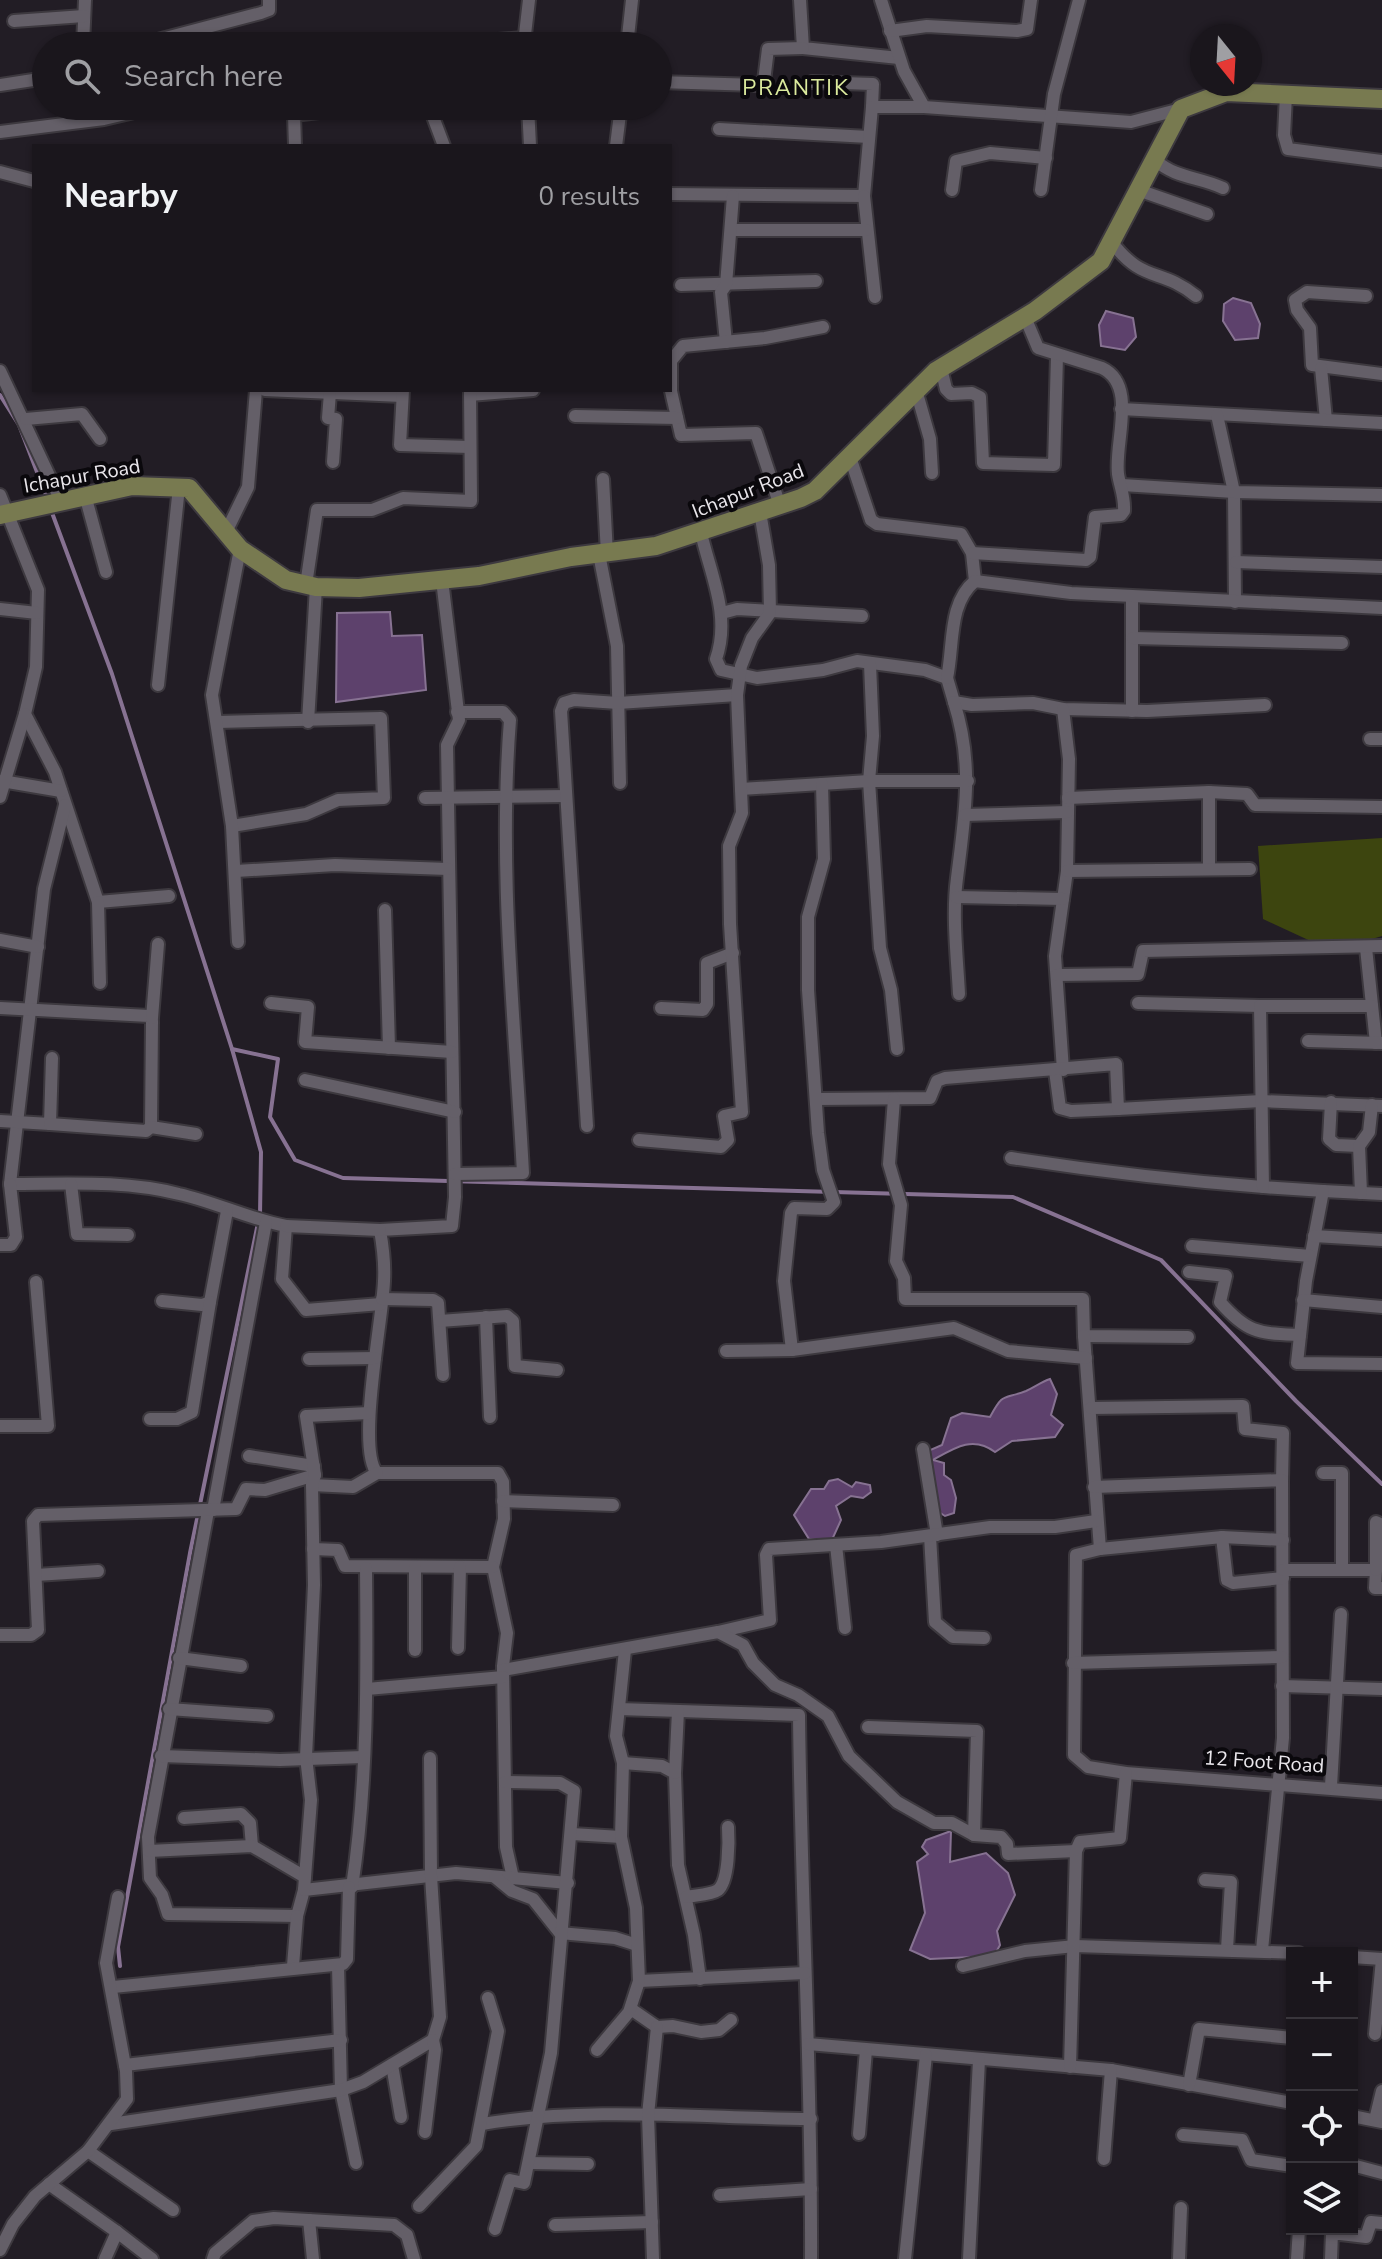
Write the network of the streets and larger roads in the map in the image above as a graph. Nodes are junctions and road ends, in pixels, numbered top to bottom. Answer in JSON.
{"nodes":[{"id":1,"x":85,"y":0,"type":"edge"},
{"id":2,"x":269,"y":0,"type":"edge"},
{"id":3,"x":529,"y":0,"type":"edge"},
{"id":4,"x":632,"y":0,"type":"edge"},
{"id":5,"x":800,"y":0,"type":"edge"},
{"id":6,"x":881,"y":0,"type":"edge"},
{"id":7,"x":1031,"y":0,"type":"edge"},
{"id":8,"x":1079,"y":0,"type":"edge"},
{"id":9,"x":84,"y":16,"type":"junction"},
{"id":10,"x":14,"y":21,"type":"dead end"},
{"id":11,"x":890,"y":31,"type":"junction"},
{"id":12,"x":83,"y":32,"type":"edge"},
{"id":13,"x":188,"y":32,"type":"edge"},
{"id":14,"x":525,"y":32,"type":"edge"},
{"id":15,"x":629,"y":32,"type":"edge"},
{"id":16,"x":803,"y":48,"type":"junction"},
{"id":17,"x":899,"y":58,"type":"junction"},
{"id":18,"x":32,"y":80,"type":"edge"},
{"id":19,"x":672,"y":82,"type":"edge"},
{"id":20,"x":812,"y":82,"type":"dead end"},
{"id":21,"x":0,"y":85,"type":"edge"},
{"id":22,"x":1286,"y":95,"type":"junction"},
{"id":23,"x":1382,"y":99,"type":"edge"},
{"id":24,"x":872,"y":107,"type":"junction"},
{"id":25,"x":924,"y":107,"type":"junction"},
{"id":26,"x":1181,"y":109,"type":"junction"},
{"id":27,"x":1052,"y":116,"type":"junction"},
{"id":28,"x":96,"y":120,"type":"edge"},
{"id":29,"x":294,"y":120,"type":"edge"},
{"id":30,"x":437,"y":120,"type":"edge"},
{"id":31,"x":529,"y":120,"type":"edge"},
{"id":32,"x":619,"y":120,"type":"edge"},
{"id":33,"x":719,"y":129,"type":"dead end"},
{"id":34,"x":0,"y":132,"type":"edge"},
{"id":35,"x":869,"y":137,"type":"junction"},
{"id":36,"x":295,"y":144,"type":"edge"},
{"id":37,"x":442,"y":144,"type":"edge"},
{"id":38,"x":530,"y":144,"type":"edge"},
{"id":39,"x":616,"y":144,"type":"edge"},
{"id":40,"x":1046,"y":158,"type":"junction"},
{"id":41,"x":1155,"y":160,"type":"junction"},
{"id":42,"x":1382,"y":161,"type":"edge"},
{"id":43,"x":0,"y":172,"type":"edge"},
{"id":44,"x":32,"y":180,"type":"edge"},
{"id":45,"x":1223,"y":188,"type":"dead end"},
{"id":46,"x":952,"y":190,"type":"dead end"},
{"id":47,"x":1041,"y":190,"type":"dead end"},
{"id":48,"x":1138,"y":190,"type":"junction"},
{"id":49,"x":672,"y":194,"type":"edge"},
{"id":50,"x":733,"y":196,"type":"junction"},
{"id":51,"x":864,"y":196,"type":"junction"},
{"id":52,"x":1207,"y":214,"type":"dead end"},
{"id":53,"x":733,"y":230,"type":"junction"},
{"id":54,"x":866,"y":230,"type":"junction"},
{"id":55,"x":1111,"y":241,"type":"junction"},
{"id":56,"x":816,"y":281,"type":"dead end"},
{"id":57,"x":681,"y":285,"type":"dead end"},
{"id":58,"x":726,"y":285,"type":"junction"},
{"id":59,"x":1196,"y":296,"type":"dead end"},
{"id":60,"x":1366,"y":296,"type":"dead end"},
{"id":61,"x":875,"y":297,"type":"dead end"},
{"id":62,"x":1025,"y":317,"type":"junction"},
{"id":63,"x":823,"y":327,"type":"dead end"},
{"id":64,"x":726,"y":342,"type":"junction"},
{"id":65,"x":1057,"y":356,"type":"junction"},
{"id":66,"x":672,"y":360,"type":"edge"},
{"id":67,"x":941,"y":368,"type":"junction"},
{"id":68,"x":1321,"y":368,"type":"junction"},
{"id":69,"x":0,"y":371,"type":"edge"},
{"id":70,"x":1382,"y":374,"type":"edge"},
{"id":71,"x":916,"y":390,"type":"junction"},
{"id":72,"x":256,"y":392,"type":"edge"},
{"id":73,"x":308,"y":392,"type":"edge"},
{"id":74,"x":470,"y":392,"type":"edge"},
{"id":75,"x":671,"y":392,"type":"edge"},
{"id":76,"x":330,"y":393,"type":"junction"},
{"id":77,"x":403,"y":393,"type":"edge"},
{"id":78,"x":1121,"y":409,"type":"junction"},
{"id":79,"x":1217,"y":415,"type":"junction"},
{"id":80,"x":575,"y":416,"type":"dead end"},
{"id":81,"x":677,"y":418,"type":"junction"},
{"id":82,"x":26,"y":419,"type":"junction"},
{"id":83,"x":1326,"y":420,"type":"junction"},
{"id":84,"x":1382,"y":423,"type":"edge"},
{"id":85,"x":100,"y":439,"type":"dead end"},
{"id":86,"x":470,"y":447,"type":"junction"},
{"id":87,"x":850,"y":457,"type":"junction"},
{"id":88,"x":333,"y":462,"type":"dead end"},
{"id":89,"x":932,"y":473,"type":"dead end"},
{"id":90,"x":603,"y":479,"type":"dead end"},
{"id":91,"x":1122,"y":485,"type":"junction"},
{"id":92,"x":179,"y":487,"type":"junction"},
{"id":93,"x":1234,"y":492,"type":"junction"},
{"id":94,"x":85,"y":495,"type":"junction"},
{"id":95,"x":1382,"y":495,"type":"edge"},
{"id":96,"x":49,"y":501,"type":"junction"},
{"id":97,"x":780,"y":506,"type":"junction"},
{"id":98,"x":2,"y":508,"type":"edge"},
{"id":99,"x":760,"y":512,"type":"junction"},
{"id":100,"x":701,"y":533,"type":"junction"},
{"id":101,"x":225,"y":534,"type":"junction"},
{"id":102,"x":240,"y":549,"type":"junction"},
{"id":103,"x":972,"y":553,"type":"junction"},
{"id":104,"x":603,"y":554,"type":"junction"},
{"id":105,"x":1236,"y":562,"type":"junction"},
{"id":106,"x":1382,"y":567,"type":"edge"},
{"id":107,"x":106,"y":572,"type":"dead end"},
{"id":108,"x":442,"y":580,"type":"junction"},
{"id":109,"x":975,"y":581,"type":"junction"},
{"id":110,"x":311,"y":586,"type":"junction"},
{"id":111,"x":1132,"y":597,"type":"junction"},
{"id":112,"x":1235,"y":602,"type":"junction"},
{"id":113,"x":1382,"y":608,"type":"edge"},
{"id":114,"x":0,"y":609,"type":"edge"},
{"id":115,"x":37,"y":613,"type":"junction"},
{"id":116,"x":722,"y":613,"type":"junction"},
{"id":117,"x":770,"y":613,"type":"junction"},
{"id":118,"x":862,"y":616,"type":"dead end"},
{"id":119,"x":1133,"y":638,"type":"junction"},
{"id":120,"x":1342,"y":643,"type":"dead end"},
{"id":121,"x":870,"y":664,"type":"junction"},
{"id":122,"x":739,"y":674,"type":"junction"},
{"id":123,"x":947,"y":678,"type":"junction"},
{"id":124,"x":158,"y":685,"type":"dead end"},
{"id":125,"x":737,"y":695,"type":"junction"},
{"id":126,"x":954,"y":702,"type":"junction"},
{"id":127,"x":618,"y":703,"type":"junction"},
{"id":128,"x":1265,"y":705,"type":"dead end"},
{"id":129,"x":1063,"y":709,"type":"junction"},
{"id":130,"x":1132,"y":711,"type":"junction"},
{"id":131,"x":457,"y":712,"type":"junction"},
{"id":132,"x":25,"y":714,"type":"junction"},
{"id":133,"x":218,"y":722,"type":"junction"},
{"id":134,"x":308,"y":722,"type":"junction"},
{"id":135,"x":2,"y":781,"type":"junction"},
{"id":136,"x":869,"y":781,"type":"junction"},
{"id":137,"x":968,"y":781,"type":"junction"},
{"id":138,"x":620,"y":783,"type":"dead end"},
{"id":139,"x":822,"y":784,"type":"junction"},
{"id":140,"x":741,"y":789,"type":"junction"},
{"id":141,"x":61,"y":791,"type":"junction"},
{"id":142,"x":1209,"y":792,"type":"junction"},
{"id":143,"x":566,"y":796,"type":"junction"},
{"id":144,"x":0,"y":797,"type":"edge"},
{"id":145,"x":425,"y":798,"type":"dead end"},
{"id":146,"x":448,"y":798,"type":"junction"},
{"id":147,"x":1068,"y":798,"type":"junction"},
{"id":148,"x":505,"y":799,"type":"junction"},
{"id":149,"x":65,"y":805,"type":"junction"},
{"id":150,"x":1382,"y":807,"type":"edge"},
{"id":151,"x":1067,"y":812,"type":"junction"},
{"id":152,"x":965,"y":815,"type":"junction"},
{"id":153,"x":232,"y":826,"type":"junction"},
{"id":154,"x":448,"y":869,"type":"junction"},
{"id":155,"x":1209,"y":869,"type":"junction"},
{"id":156,"x":1250,"y":869,"type":"dead end"},
{"id":157,"x":236,"y":871,"type":"junction"},
{"id":158,"x":1067,"y":871,"type":"junction"},
{"id":159,"x":169,"y":896,"type":"dead end"},
{"id":160,"x":956,"y":897,"type":"junction"},
{"id":161,"x":1063,"y":899,"type":"junction"},
{"id":162,"x":98,"y":902,"type":"junction"},
{"id":163,"x":385,"y":910,"type":"dead end"},
{"id":164,"x":0,"y":940,"type":"edge"},
{"id":165,"x":238,"y":942,"type":"dead end"},
{"id":166,"x":158,"y":944,"type":"dead end"},
{"id":167,"x":1382,"y":946,"type":"edge"},
{"id":168,"x":38,"y":947,"type":"junction"},
{"id":169,"x":1366,"y":948,"type":"junction"},
{"id":170,"x":733,"y":953,"type":"junction"},
{"id":171,"x":1057,"y":975,"type":"junction"},
{"id":172,"x":100,"y":983,"type":"dead end"},
{"id":173,"x":959,"y":994,"type":"dead end"},
{"id":174,"x":271,"y":1003,"type":"dead end"},
{"id":175,"x":1138,"y":1003,"type":"dead end"},
{"id":176,"x":1260,"y":1006,"type":"junction"},
{"id":177,"x":1372,"y":1006,"type":"junction"},
{"id":178,"x":0,"y":1008,"type":"edge"},
{"id":179,"x":661,"y":1008,"type":"dead end"},
{"id":180,"x":31,"y":1011,"type":"junction"},
{"id":181,"x":152,"y":1018,"type":"junction"},
{"id":182,"x":1308,"y":1041,"type":"dead end"},
{"id":183,"x":1379,"y":1043,"type":"edge"},
{"id":184,"x":389,"y":1048,"type":"junction"},
{"id":185,"x":897,"y":1049,"type":"dead end"},
{"id":186,"x":452,"y":1052,"type":"junction"},
{"id":187,"x":52,"y":1058,"type":"dead end"},
{"id":188,"x":1059,"y":1070,"type":"junction"},
{"id":189,"x":305,"y":1080,"type":"dead end"},
{"id":190,"x":818,"y":1099,"type":"junction"},
{"id":191,"x":894,"y":1099,"type":"junction"},
{"id":192,"x":1261,"y":1101,"type":"junction"},
{"id":193,"x":1331,"y":1102,"type":"junction"},
{"id":194,"x":1377,"y":1105,"type":"edge"},
{"id":195,"x":1118,"y":1109,"type":"junction"},
{"id":196,"x":455,"y":1112,"type":"junction"},
{"id":197,"x":0,"y":1121,"type":"edge"},
{"id":198,"x":15,"y":1122,"type":"junction"},
{"id":199,"x":50,"y":1124,"type":"junction"},
{"id":200,"x":587,"y":1126,"type":"dead end"},
{"id":201,"x":151,"y":1127,"type":"junction"},
{"id":202,"x":196,"y":1134,"type":"dead end"},
{"id":203,"x":639,"y":1140,"type":"dead end"},
{"id":204,"x":1359,"y":1146,"type":"junction"},
{"id":205,"x":1011,"y":1158,"type":"dead end"},
{"id":206,"x":455,"y":1179,"type":"junction"},
{"id":207,"x":10,"y":1184,"type":"junction"},
{"id":208,"x":71,"y":1184,"type":"junction"},
{"id":209,"x":1263,"y":1187,"type":"junction"},
{"id":210,"x":1323,"y":1191,"type":"junction"},
{"id":211,"x":1361,"y":1193,"type":"junction"},
{"id":212,"x":1382,"y":1194,"type":"edge"},
{"id":213,"x":227,"y":1211,"type":"junction"},
{"id":214,"x":260,"y":1221,"type":"junction"},
{"id":215,"x":286,"y":1226,"type":"junction"},
{"id":216,"x":380,"y":1230,"type":"junction"},
{"id":217,"x":128,"y":1235,"type":"dead end"},
{"id":218,"x":1314,"y":1236,"type":"junction"},
{"id":219,"x":1382,"y":1240,"type":"edge"},
{"id":220,"x":0,"y":1245,"type":"edge"},
{"id":221,"x":1192,"y":1246,"type":"dead end"},
{"id":222,"x":1310,"y":1256,"type":"junction"},
{"id":223,"x":1189,"y":1272,"type":"dead end"},
{"id":224,"x":36,"y":1282,"type":"dead end"},
{"id":225,"x":1303,"y":1300,"type":"junction"},
{"id":226,"x":162,"y":1301,"type":"dead end"},
{"id":227,"x":210,"y":1302,"type":"junction"},
{"id":228,"x":382,"y":1302,"type":"junction"},
{"id":229,"x":1382,"y":1307,"type":"edge"},
{"id":230,"x":486,"y":1317,"type":"junction"},
{"id":231,"x":440,"y":1321,"type":"junction"},
{"id":232,"x":1300,"y":1335,"type":"junction"},
{"id":233,"x":1084,"y":1336,"type":"junction"},
{"id":234,"x":1188,"y":1337,"type":"dead end"},
{"id":235,"x":792,"y":1350,"type":"junction"},
{"id":236,"x":726,"y":1351,"type":"dead end"},
{"id":237,"x":375,"y":1358,"type":"junction"},
{"id":238,"x":1086,"y":1358,"type":"junction"},
{"id":239,"x":309,"y":1359,"type":"dead end"},
{"id":240,"x":1382,"y":1364,"type":"edge"},
{"id":241,"x":489,"y":1365,"type":"junction"},
{"id":242,"x":515,"y":1366,"type":"junction"},
{"id":243,"x":557,"y":1370,"type":"dead end"},
{"id":244,"x":443,"y":1375,"type":"dead end"},
{"id":245,"x":1091,"y":1408,"type":"junction"},
{"id":246,"x":369,"y":1413,"type":"junction"},
{"id":247,"x":490,"y":1417,"type":"dead end"},
{"id":248,"x":150,"y":1419,"type":"dead end"},
{"id":249,"x":0,"y":1426,"type":"edge"},
{"id":250,"x":923,"y":1449,"type":"dead end"},
{"id":251,"x":249,"y":1456,"type":"dead end"},
{"id":252,"x":377,"y":1473,"type":"junction"},
{"id":253,"x":1323,"y":1473,"type":"dead end"},
{"id":254,"x":313,"y":1475,"type":"junction"},
{"id":255,"x":1282,"y":1480,"type":"junction"},
{"id":256,"x":1094,"y":1487,"type":"junction"},
{"id":257,"x":503,"y":1501,"type":"junction"},
{"id":258,"x":613,"y":1505,"type":"dead end"},
{"id":259,"x":204,"y":1511,"type":"junction"},
{"id":260,"x":1096,"y":1521,"type":"junction"},
{"id":261,"x":1382,"y":1525,"type":"edge"},
{"id":262,"x":934,"y":1535,"type":"junction"},
{"id":263,"x":1222,"y":1537,"type":"junction"},
{"id":264,"x":1283,"y":1540,"type":"junction"},
{"id":265,"x":836,"y":1545,"type":"junction"},
{"id":266,"x":313,"y":1549,"type":"junction"},
{"id":267,"x":1100,"y":1549,"type":"junction"},
{"id":268,"x":415,"y":1567,"type":"junction"},
{"id":269,"x":460,"y":1567,"type":"junction"},
{"id":270,"x":493,"y":1567,"type":"junction"},
{"id":271,"x":366,"y":1568,"type":"junction"},
{"id":272,"x":1342,"y":1570,"type":"junction"},
{"id":273,"x":1376,"y":1570,"type":"junction"},
{"id":274,"x":98,"y":1571,"type":"dead end"},
{"id":275,"x":1283,"y":1574,"type":"junction"},
{"id":276,"x":36,"y":1575,"type":"junction"},
{"id":277,"x":1382,"y":1588,"type":"edge"},
{"id":278,"x":1341,"y":1614,"type":"dead end"},
{"id":279,"x":845,"y":1628,"type":"dead end"},
{"id":280,"x":718,"y":1632,"type":"junction"},
{"id":281,"x":0,"y":1635,"type":"edge"},
{"id":282,"x":984,"y":1638,"type":"dead end"},
{"id":283,"x":458,"y":1648,"type":"dead end"},
{"id":284,"x":415,"y":1650,"type":"dead end"},
{"id":285,"x":625,"y":1650,"type":"junction"},
{"id":286,"x":1282,"y":1657,"type":"junction"},
{"id":287,"x":179,"y":1658,"type":"junction"},
{"id":288,"x":1073,"y":1663,"type":"junction"},
{"id":289,"x":241,"y":1666,"type":"dead end"},
{"id":290,"x":503,"y":1674,"type":"junction"},
{"id":291,"x":1282,"y":1686,"type":"junction"},
{"id":292,"x":1337,"y":1686,"type":"junction"},
{"id":293,"x":367,"y":1689,"type":"junction"},
{"id":294,"x":1382,"y":1689,"type":"edge"},
{"id":295,"x":169,"y":1709,"type":"junction"},
{"id":296,"x":619,"y":1709,"type":"junction"},
{"id":297,"x":678,"y":1711,"type":"junction"},
{"id":298,"x":267,"y":1716,"type":"dead end"},
{"id":299,"x":868,"y":1727,"type":"dead end"},
{"id":300,"x":161,"y":1756,"type":"junction"},
{"id":301,"x":306,"y":1757,"type":"junction"},
{"id":302,"x":363,"y":1757,"type":"junction"},
{"id":303,"x":430,"y":1758,"type":"dead end"},
{"id":304,"x":623,"y":1763,"type":"junction"},
{"id":305,"x":675,"y":1773,"type":"junction"},
{"id":306,"x":1126,"y":1773,"type":"junction"},
{"id":307,"x":505,"y":1782,"type":"junction"},
{"id":308,"x":1279,"y":1784,"type":"junction"},
{"id":309,"x":1331,"y":1786,"type":"junction"},
{"id":310,"x":1382,"y":1793,"type":"edge"},
{"id":311,"x":184,"y":1818,"type":"dead end"},
{"id":312,"x":728,"y":1827,"type":"dead end"},
{"id":313,"x":572,"y":1834,"type":"junction"},
{"id":314,"x":974,"y":1835,"type":"junction"},
{"id":315,"x":621,"y":1837,"type":"junction"},
{"id":316,"x":252,"y":1846,"type":"junction"},
{"id":317,"x":149,"y":1851,"type":"junction"},
{"id":318,"x":1076,"y":1851,"type":"junction"},
{"id":319,"x":431,"y":1876,"type":"junction"},
{"id":320,"x":495,"y":1877,"type":"junction"},
{"id":321,"x":513,"y":1878,"type":"junction"},
{"id":322,"x":1205,"y":1880,"type":"dead end"},
{"id":323,"x":304,"y":1883,"type":"junction"},
{"id":324,"x":568,"y":1883,"type":"junction"},
{"id":325,"x":350,"y":1887,"type":"junction"},
{"id":326,"x":118,"y":1897,"type":"dead end"},
{"id":327,"x":686,"y":1897,"type":"junction"},
{"id":328,"x":297,"y":1916,"type":"junction"},
{"id":329,"x":560,"y":1933,"type":"junction"},
{"id":330,"x":637,"y":1945,"type":"junction"},
{"id":331,"x":1075,"y":1946,"type":"junction"},
{"id":332,"x":1227,"y":1949,"type":"junction"},
{"id":333,"x":1262,"y":1950,"type":"junction"},
{"id":334,"x":1286,"y":1952,"type":"edge"},
{"id":335,"x":1358,"y":1957,"type":"edge"},
{"id":336,"x":1382,"y":1959,"type":"edge"},
{"id":337,"x":338,"y":1965,"type":"junction"},
{"id":338,"x":293,"y":1966,"type":"junction"},
{"id":339,"x":963,"y":1966,"type":"dead end"},
{"id":340,"x":805,"y":1973,"type":"junction"},
{"id":341,"x":700,"y":1979,"type":"junction"},
{"id":342,"x":639,"y":1981,"type":"junction"},
{"id":343,"x":113,"y":1987,"type":"junction"},
{"id":344,"x":488,"y":1998,"type":"dead end"},
{"id":345,"x":631,"y":2009,"type":"junction"},
{"id":346,"x":731,"y":2020,"type":"dead end"},
{"id":347,"x":657,"y":2027,"type":"junction"},
{"id":348,"x":1375,"y":2034,"type":"dead end"},
{"id":349,"x":1286,"y":2037,"type":"edge"},
{"id":350,"x":341,"y":2040,"type":"junction"},
{"id":351,"x":433,"y":2040,"type":"junction"},
{"id":352,"x":808,"y":2044,"type":"junction"},
{"id":353,"x":597,"y":2050,"type":"dead end"},
{"id":354,"x":866,"y":2050,"type":"junction"},
{"id":355,"x":926,"y":2055,"type":"junction"},
{"id":356,"x":979,"y":2060,"type":"junction"},
{"id":357,"x":125,"y":2065,"type":"junction"},
{"id":358,"x":392,"y":2065,"type":"junction"},
{"id":359,"x":1070,"y":2067,"type":"junction"},
{"id":360,"x":1111,"y":2070,"type":"junction"},
{"id":361,"x":1189,"y":2085,"type":"junction"},
{"id":362,"x":341,"y":2090,"type":"junction"},
{"id":363,"x":1382,"y":2091,"type":"edge"},
{"id":364,"x":1286,"y":2102,"type":"edge"},
{"id":365,"x":648,"y":2115,"type":"junction"},
{"id":366,"x":401,"y":2117,"type":"dead end"},
{"id":367,"x":538,"y":2117,"type":"junction"},
{"id":368,"x":1358,"y":2117,"type":"edge"},
{"id":369,"x":811,"y":2119,"type":"junction"},
{"id":370,"x":1378,"y":2121,"type":"edge"},
{"id":371,"x":111,"y":2124,"type":"junction"},
{"id":372,"x":482,"y":2124,"type":"junction"},
{"id":373,"x":425,"y":2132,"type":"dead end"},
{"id":374,"x":859,"y":2134,"type":"dead end"},
{"id":375,"x":1183,"y":2135,"type":"dead end"},
{"id":376,"x":88,"y":2151,"type":"junction"},
{"id":377,"x":1104,"y":2159,"type":"dead end"},
{"id":378,"x":356,"y":2163,"type":"dead end"},
{"id":379,"x":529,"y":2163,"type":"junction"},
{"id":380,"x":588,"y":2164,"type":"dead end"},
{"id":381,"x":1286,"y":2165,"type":"edge"},
{"id":382,"x":1358,"y":2167,"type":"edge"},
{"id":383,"x":1382,"y":2173,"type":"edge"},
{"id":384,"x":49,"y":2184,"type":"junction"},
{"id":385,"x":811,"y":2189,"type":"junction"},
{"id":386,"x":720,"y":2195,"type":"dead end"},
{"id":387,"x":419,"y":2206,"type":"dead end"},
{"id":388,"x":1181,"y":2208,"type":"dead end"},
{"id":389,"x":173,"y":2210,"type":"dead end"},
{"id":390,"x":309,"y":2220,"type":"junction"},
{"id":391,"x":652,"y":2222,"type":"junction"},
{"id":392,"x":1382,"y":2223,"type":"edge"},
{"id":393,"x":555,"y":2225,"type":"dead end"},
{"id":394,"x":495,"y":2229,"type":"dead end"},
{"id":395,"x":117,"y":2232,"type":"junction"},
{"id":396,"x":1299,"y":2235,"type":"edge"},
{"id":397,"x":0,"y":2250,"type":"edge"},
{"id":398,"x":105,"y":2259,"type":"edge"},
{"id":399,"x":152,"y":2259,"type":"edge"},
{"id":400,"x":213,"y":2259,"type":"edge"},
{"id":401,"x":313,"y":2259,"type":"edge"},
{"id":402,"x":414,"y":2259,"type":"edge"},
{"id":403,"x":653,"y":2259,"type":"edge"},
{"id":404,"x":811,"y":2259,"type":"edge"},
{"id":405,"x":905,"y":2259,"type":"edge"},
{"id":406,"x":969,"y":2259,"type":"edge"},
{"id":407,"x":1179,"y":2259,"type":"edge"},
{"id":408,"x":1297,"y":2259,"type":"edge"},
{"id":409,"x":1331,"y":2259,"type":"edge"}],
"edges":[{"from":1,"to":9,"type":"street"},
{"from":2,"to":13,"type":"street"},
{"from":3,"to":14,"type":"street"},
{"from":4,"to":15,"type":"street"},
{"from":5,"to":16,"type":"street"},
{"from":6,"to":11,"type":"street"},
{"from":7,"to":11,"type":"street"},
{"from":8,"to":27,"type":"street"},
{"from":9,"to":10,"type":"street"},
{"from":9,"to":12,"type":"street"},
{"from":11,"to":17,"type":"street"},
{"from":16,"to":17,"type":"street"},
{"from":16,"to":19,"type":"street"},
{"from":17,"to":25,"type":"street"},
{"from":18,"to":21,"type":"street"},
{"from":20,"to":24,"type":"street"},
{"from":22,"to":23,"type":"street"},
{"from":22,"to":26,"type":"street"},
{"from":22,"to":42,"type":"street"},
{"from":24,"to":25,"type":"street"},
{"from":24,"to":35,"type":"street"},
{"from":25,"to":27,"type":"street"},
{"from":26,"to":27,"type":"street"},
{"from":26,"to":41,"type":"street","name":"Ichapur Road"},
{"from":27,"to":40,"type":"street"},
{"from":28,"to":34,"type":"street"},
{"from":29,"to":36,"type":"street"},
{"from":30,"to":37,"type":"street"},
{"from":31,"to":38,"type":"street"},
{"from":32,"to":39,"type":"street"},
{"from":33,"to":35,"type":"street"},
{"from":35,"to":51,"type":"street"},
{"from":40,"to":46,"type":"street"},
{"from":40,"to":47,"type":"street"},
{"from":41,"to":45,"type":"street"},
{"from":41,"to":48,"type":"street","name":"Ichapur Road"},
{"from":43,"to":44,"type":"street"},
{"from":48,"to":52,"type":"street"},
{"from":48,"to":55,"type":"street","name":"Ichapur Road"},
{"from":49,"to":50,"type":"street"},
{"from":50,"to":51,"type":"street"},
{"from":50,"to":53,"type":"street"},
{"from":51,"to":54,"type":"street"},
{"from":53,"to":54,"type":"street"},
{"from":53,"to":58,"type":"street"},
{"from":54,"to":61,"type":"street"},
{"from":55,"to":59,"type":"street"},
{"from":55,"to":62,"type":"street","name":"Ichapur Road"},
{"from":56,"to":58,"type":"street"},
{"from":57,"to":58,"type":"street"},
{"from":58,"to":64,"type":"street"},
{"from":60,"to":68,"type":"street"},
{"from":62,"to":65,"type":"street"},
{"from":62,"to":67,"type":"street","name":"Ichapur Road"},
{"from":63,"to":64,"type":"street"},
{"from":64,"to":66,"type":"street"},
{"from":65,"to":67,"type":"street"},
{"from":65,"to":78,"type":"street"},
{"from":67,"to":71,"type":"street","name":"Ichapur Road"},
{"from":68,"to":70,"type":"street"},
{"from":68,"to":83,"type":"street"},
{"from":69,"to":82,"type":"street"},
{"from":71,"to":87,"type":"street","name":"Ichapur Road"},
{"from":71,"to":89,"type":"street"},
{"from":72,"to":101,"type":"street"},
{"from":73,"to":76,"type":"street"},
{"from":74,"to":86,"type":"street"},
{"from":75,"to":81,"type":"street"},
{"from":76,"to":77,"type":"street"},
{"from":76,"to":88,"type":"street"},
{"from":77,"to":86,"type":"street"},
{"from":78,"to":79,"type":"street"},
{"from":78,"to":91,"type":"street"},
{"from":79,"to":83,"type":"street"},
{"from":79,"to":93,"type":"street"},
{"from":80,"to":81,"type":"street"},
{"from":81,"to":97,"type":"street"},
{"from":82,"to":85,"type":"street"},
{"from":82,"to":96,"type":"street"},
{"from":83,"to":84,"type":"street"},
{"from":86,"to":110,"type":"street"},
{"from":87,"to":97,"type":"street","name":"Ichapur Road"},
{"from":87,"to":103,"type":"street"},
{"from":90,"to":104,"type":"street"},
{"from":91,"to":93,"type":"street"},
{"from":91,"to":103,"type":"street"},
{"from":92,"to":94,"type":"street","name":"Ichapur Road"},
{"from":92,"to":101,"type":"street","name":"Ichapur Road"},
{"from":92,"to":124,"type":"street"},
{"from":93,"to":95,"type":"street"},
{"from":93,"to":105,"type":"street"},
{"from":94,"to":96,"type":"street","name":"Ichapur Road"},
{"from":94,"to":107,"type":"street"},
{"from":96,"to":98,"type":"street","name":"Ichapur Road"},
{"from":97,"to":99,"type":"street","name":"Ichapur Road"},
{"from":98,"to":115,"type":"street"},
{"from":99,"to":100,"type":"street","name":"Ichapur Road"},
{"from":99,"to":117,"type":"street"},
{"from":100,"to":104,"type":"street","name":"Ichapur Road"},
{"from":100,"to":116,"type":"street"},
{"from":101,"to":102,"type":"street","name":"Ichapur Road"},
{"from":102,"to":110,"type":"street","name":"Ichapur Road"},
{"from":102,"to":133,"type":"street"},
{"from":103,"to":109,"type":"street"},
{"from":104,"to":108,"type":"street","name":"Ichapur Road"},
{"from":104,"to":127,"type":"street"},
{"from":105,"to":106,"type":"street"},
{"from":105,"to":112,"type":"street"},
{"from":108,"to":110,"type":"street","name":"Ichapur Road"},
{"from":108,"to":131,"type":"street"},
{"from":109,"to":111,"type":"street"},
{"from":109,"to":123,"type":"street"},
{"from":110,"to":134,"type":"street"},
{"from":111,"to":112,"type":"street"},
{"from":111,"to":119,"type":"street"},
{"from":112,"to":113,"type":"street"},
{"from":114,"to":115,"type":"street"},
{"from":115,"to":132,"type":"street"},
{"from":116,"to":117,"type":"street"},
{"from":116,"to":122,"type":"street"},
{"from":117,"to":118,"type":"street"},
{"from":117,"to":122,"type":"street"},
{"from":119,"to":120,"type":"street"},
{"from":119,"to":130,"type":"street"},
{"from":121,"to":122,"type":"street"},
{"from":121,"to":123,"type":"street"},
{"from":121,"to":136,"type":"street"},
{"from":122,"to":125,"type":"street"},
{"from":123,"to":126,"type":"street"},
{"from":125,"to":127,"type":"street"},
{"from":125,"to":140,"type":"street"},
{"from":126,"to":129,"type":"street"},
{"from":126,"to":137,"type":"street"},
{"from":127,"to":138,"type":"street"},
{"from":127,"to":143,"type":"street"},
{"from":128,"to":130,"type":"street"},
{"from":129,"to":130,"type":"street"},
{"from":129,"to":147,"type":"street"},
{"from":131,"to":146,"type":"street"},
{"from":131,"to":148,"type":"street"},
{"from":132,"to":135,"type":"street"},
{"from":132,"to":141,"type":"street"},
{"from":133,"to":134,"type":"street"},
{"from":133,"to":153,"type":"street"},
{"from":134,"to":153,"type":"street"},
{"from":135,"to":141,"type":"street"},
{"from":135,"to":144,"type":"street"},
{"from":136,"to":137,"type":"street"},
{"from":136,"to":139,"type":"street"},
{"from":136,"to":185,"type":"street"},
{"from":137,"to":152,"type":"street"},
{"from":139,"to":140,"type":"street"},
{"from":139,"to":190,"type":"street"},
{"from":140,"to":170,"type":"street"},
{"from":141,"to":149,"type":"street"},
{"from":142,"to":147,"type":"street"},
{"from":142,"to":150,"type":"street"},
{"from":142,"to":155,"type":"street"},
{"from":143,"to":148,"type":"street"},
{"from":143,"to":200,"type":"street"},
{"from":145,"to":146,"type":"street"},
{"from":146,"to":148,"type":"street"},
{"from":146,"to":154,"type":"street"},
{"from":147,"to":151,"type":"street"},
{"from":148,"to":206,"type":"street"},
{"from":149,"to":162,"type":"street"},
{"from":149,"to":168,"type":"street"},
{"from":151,"to":152,"type":"street"},
{"from":151,"to":158,"type":"street"},
{"from":152,"to":160,"type":"street"},
{"from":153,"to":157,"type":"street"},
{"from":154,"to":157,"type":"street"},
{"from":154,"to":186,"type":"street"},
{"from":155,"to":156,"type":"street"},
{"from":155,"to":158,"type":"street"},
{"from":157,"to":165,"type":"street"},
{"from":158,"to":161,"type":"street"},
{"from":159,"to":162,"type":"street"},
{"from":160,"to":161,"type":"street"},
{"from":160,"to":173,"type":"street"},
{"from":161,"to":171,"type":"street"},
{"from":162,"to":172,"type":"street"},
{"from":163,"to":184,"type":"street"},
{"from":164,"to":168,"type":"street"},
{"from":166,"to":181,"type":"street"},
{"from":167,"to":169,"type":"street"},
{"from":168,"to":180,"type":"street"},
{"from":169,"to":171,"type":"street"},
{"from":169,"to":177,"type":"street"},
{"from":170,"to":179,"type":"street"},
{"from":170,"to":203,"type":"street"},
{"from":171,"to":188,"type":"street"},
{"from":174,"to":184,"type":"street"},
{"from":175,"to":176,"type":"street"},
{"from":176,"to":177,"type":"street"},
{"from":176,"to":192,"type":"street"},
{"from":177,"to":183,"type":"street"},
{"from":178,"to":180,"type":"street"},
{"from":180,"to":181,"type":"street"},
{"from":180,"to":198,"type":"street"},
{"from":181,"to":201,"type":"street"},
{"from":182,"to":183,"type":"street"},
{"from":184,"to":186,"type":"street"},
{"from":186,"to":196,"type":"street"},
{"from":187,"to":199,"type":"street"},
{"from":188,"to":191,"type":"street"},
{"from":188,"to":195,"type":"street"},
{"from":188,"to":195,"type":"street"},
{"from":189,"to":196,"type":"street"},
{"from":190,"to":191,"type":"street"},
{"from":190,"to":235,"type":"street"},
{"from":191,"to":233,"type":"street"},
{"from":192,"to":193,"type":"street"},
{"from":192,"to":195,"type":"street"},
{"from":192,"to":209,"type":"street"},
{"from":193,"to":194,"type":"street"},
{"from":193,"to":204,"type":"street"},
{"from":194,"to":204,"type":"street"},
{"from":196,"to":206,"type":"street"},
{"from":197,"to":198,"type":"street"},
{"from":198,"to":199,"type":"street"},
{"from":198,"to":207,"type":"street"},
{"from":199,"to":201,"type":"street"},
{"from":201,"to":202,"type":"street"},
{"from":204,"to":211,"type":"street"},
{"from":205,"to":209,"type":"street"},
{"from":206,"to":216,"type":"street"},
{"from":207,"to":208,"type":"street"},
{"from":207,"to":220,"type":"street"},
{"from":208,"to":213,"type":"street"},
{"from":208,"to":217,"type":"street"},
{"from":209,"to":210,"type":"street"},
{"from":210,"to":211,"type":"street"},
{"from":210,"to":218,"type":"street"},
{"from":211,"to":212,"type":"street"},
{"from":213,"to":214,"type":"street"},
{"from":213,"to":227,"type":"street"},
{"from":214,"to":215,"type":"street"},
{"from":214,"to":259,"type":"street"},
{"from":215,"to":216,"type":"street"},
{"from":215,"to":228,"type":"street"},
{"from":216,"to":228,"type":"street"},
{"from":218,"to":219,"type":"street"},
{"from":218,"to":222,"type":"street"},
{"from":221,"to":222,"type":"street"},
{"from":222,"to":225,"type":"street"},
{"from":223,"to":232,"type":"street"},
{"from":224,"to":249,"type":"street"},
{"from":225,"to":229,"type":"street"},
{"from":225,"to":232,"type":"street"},
{"from":226,"to":227,"type":"street"},
{"from":227,"to":248,"type":"street"},
{"from":228,"to":231,"type":"street"},
{"from":228,"to":237,"type":"street"},
{"from":230,"to":231,"type":"street"},
{"from":230,"to":241,"type":"street"},
{"from":230,"to":242,"type":"street"},
{"from":231,"to":244,"type":"street"},
{"from":232,"to":240,"type":"street"},
{"from":233,"to":234,"type":"street"},
{"from":233,"to":238,"type":"street"},
{"from":235,"to":236,"type":"street"},
{"from":235,"to":238,"type":"street"},
{"from":237,"to":239,"type":"street"},
{"from":237,"to":246,"type":"street"},
{"from":238,"to":245,"type":"street"},
{"from":241,"to":242,"type":"street"},
{"from":241,"to":247,"type":"street"},
{"from":242,"to":243,"type":"street"},
{"from":245,"to":255,"type":"street"},
{"from":245,"to":256,"type":"street"},
{"from":246,"to":252,"type":"street"},
{"from":246,"to":254,"type":"street"},
{"from":250,"to":262,"type":"street"},
{"from":251,"to":254,"type":"street"},
{"from":252,"to":254,"type":"street"},
{"from":252,"to":257,"type":"street"},
{"from":253,"to":272,"type":"street"},
{"from":254,"to":259,"type":"street"},
{"from":254,"to":266,"type":"street"},
{"from":255,"to":256,"type":"street"},
{"from":255,"to":264,"type":"street"},
{"from":256,"to":260,"type":"street"},
{"from":257,"to":258,"type":"street"},
{"from":257,"to":270,"type":"street"},
{"from":259,"to":276,"type":"street"},
{"from":259,"to":287,"type":"street"},
{"from":260,"to":262,"type":"street"},
{"from":260,"to":267,"type":"street"},
{"from":261,"to":273,"type":"street"},
{"from":262,"to":265,"type":"street"},
{"from":262,"to":282,"type":"street"},
{"from":263,"to":264,"type":"street"},
{"from":263,"to":267,"type":"street"},
{"from":263,"to":275,"type":"street"},
{"from":264,"to":275,"type":"street"},
{"from":265,"to":279,"type":"street"},
{"from":265,"to":280,"type":"street"},
{"from":266,"to":271,"type":"street"},
{"from":266,"to":301,"type":"street"},
{"from":267,"to":288,"type":"street","name":"12 Foot Road"},
{"from":268,"to":269,"type":"street"},
{"from":268,"to":271,"type":"street"},
{"from":268,"to":284,"type":"street"},
{"from":269,"to":270,"type":"street"},
{"from":269,"to":283,"type":"street"},
{"from":270,"to":290,"type":"street"},
{"from":271,"to":293,"type":"street"},
{"from":272,"to":273,"type":"street"},
{"from":272,"to":275,"type":"street"},
{"from":273,"to":277,"type":"street"},
{"from":274,"to":276,"type":"street"},
{"from":275,"to":286,"type":"street"},
{"from":276,"to":281,"type":"street"},
{"from":278,"to":292,"type":"street"},
{"from":280,"to":285,"type":"street"},
{"from":280,"to":314,"type":"street"},
{"from":285,"to":290,"type":"street"},
{"from":285,"to":296,"type":"street"},
{"from":286,"to":288,"type":"street"},
{"from":286,"to":291,"type":"street"},
{"from":287,"to":289,"type":"street"},
{"from":287,"to":295,"type":"street"},
{"from":288,"to":306,"type":"street","name":"12 Foot Road"},
{"from":290,"to":293,"type":"street"},
{"from":290,"to":307,"type":"street"},
{"from":291,"to":292,"type":"street"},
{"from":291,"to":308,"type":"street"},
{"from":292,"to":294,"type":"street"},
{"from":292,"to":309,"type":"street"},
{"from":293,"to":302,"type":"street"},
{"from":295,"to":298,"type":"street"},
{"from":295,"to":300,"type":"street"},
{"from":296,"to":297,"type":"street"},
{"from":296,"to":304,"type":"street"},
{"from":297,"to":305,"type":"street"},
{"from":297,"to":340,"type":"street"},
{"from":299,"to":314,"type":"street"},
{"from":300,"to":301,"type":"street"},
{"from":300,"to":317,"type":"street"},
{"from":301,"to":302,"type":"street"},
{"from":301,"to":323,"type":"street"},
{"from":302,"to":325,"type":"street"},
{"from":303,"to":319,"type":"street"},
{"from":304,"to":305,"type":"street"},
{"from":304,"to":315,"type":"street"},
{"from":305,"to":327,"type":"street"},
{"from":306,"to":308,"type":"street","name":"12 Foot Road"},
{"from":306,"to":318,"type":"street"},
{"from":307,"to":313,"type":"street"},
{"from":307,"to":321,"type":"street"},
{"from":308,"to":309,"type":"street","name":"12 Foot Road"},
{"from":308,"to":333,"type":"street"},
{"from":309,"to":310,"type":"street","name":"12 Foot Road"},
{"from":311,"to":316,"type":"street"},
{"from":312,"to":327,"type":"street"},
{"from":313,"to":315,"type":"street"},
{"from":313,"to":324,"type":"street"},
{"from":314,"to":318,"type":"street"},
{"from":315,"to":330,"type":"street"},
{"from":316,"to":317,"type":"street"},
{"from":316,"to":323,"type":"street"},
{"from":317,"to":328,"type":"street"},
{"from":318,"to":331,"type":"street"},
{"from":319,"to":320,"type":"street"},
{"from":319,"to":325,"type":"street"},
{"from":319,"to":351,"type":"street"},
{"from":320,"to":321,"type":"street"},
{"from":320,"to":329,"type":"street"},
{"from":321,"to":324,"type":"street"},
{"from":322,"to":332,"type":"street"},
{"from":323,"to":325,"type":"street"},
{"from":323,"to":328,"type":"street"},
{"from":324,"to":329,"type":"street"},
{"from":325,"to":337,"type":"street"},
{"from":326,"to":343,"type":"street"},
{"from":327,"to":341,"type":"street"},
{"from":328,"to":338,"type":"street"},
{"from":329,"to":330,"type":"street"},
{"from":329,"to":367,"type":"street"},
{"from":330,"to":342,"type":"street"},
{"from":331,"to":332,"type":"street"},
{"from":331,"to":339,"type":"street"},
{"from":331,"to":359,"type":"street"},
{"from":332,"to":333,"type":"street"},
{"from":333,"to":334,"type":"street"},
{"from":335,"to":336,"type":"street"},
{"from":336,"to":348,"type":"street"},
{"from":337,"to":338,"type":"street"},
{"from":337,"to":350,"type":"street"},
{"from":338,"to":343,"type":"street"},
{"from":340,"to":341,"type":"street"},
{"from":340,"to":352,"type":"street"},
{"from":341,"to":342,"type":"street"},
{"from":342,"to":345,"type":"street"},
{"from":343,"to":357,"type":"street"},
{"from":344,"to":372,"type":"street"},
{"from":345,"to":347,"type":"street"},
{"from":345,"to":353,"type":"street"},
{"from":346,"to":347,"type":"street"},
{"from":347,"to":365,"type":"street"},
{"from":349,"to":361,"type":"street"},
{"from":350,"to":357,"type":"street"},
{"from":350,"to":362,"type":"street"},
{"from":351,"to":358,"type":"street"},
{"from":351,"to":373,"type":"street"},
{"from":352,"to":354,"type":"street"},
{"from":352,"to":369,"type":"street"},
{"from":354,"to":355,"type":"street"},
{"from":354,"to":374,"type":"street"},
{"from":355,"to":356,"type":"street"},
{"from":355,"to":405,"type":"street"},
{"from":356,"to":359,"type":"street"},
{"from":356,"to":406,"type":"street"},
{"from":357,"to":371,"type":"street"},
{"from":358,"to":362,"type":"street"},
{"from":358,"to":366,"type":"street"},
{"from":359,"to":360,"type":"street"},
{"from":360,"to":361,"type":"street"},
{"from":360,"to":377,"type":"street"},
{"from":361,"to":364,"type":"street"},
{"from":362,"to":371,"type":"street"},
{"from":362,"to":378,"type":"street"},
{"from":363,"to":370,"type":"street"},
{"from":365,"to":367,"type":"street"},
{"from":365,"to":369,"type":"street"},
{"from":365,"to":391,"type":"street"},
{"from":367,"to":372,"type":"street"},
{"from":367,"to":379,"type":"street"},
{"from":368,"to":370,"type":"street"},
{"from":369,"to":385,"type":"street"},
{"from":371,"to":376,"type":"street"},
{"from":372,"to":387,"type":"street"},
{"from":375,"to":381,"type":"street"},
{"from":376,"to":384,"type":"street"},
{"from":376,"to":389,"type":"street"},
{"from":379,"to":380,"type":"street"},
{"from":379,"to":394,"type":"street"},
{"from":382,"to":383,"type":"street"},
{"from":384,"to":395,"type":"street"},
{"from":384,"to":397,"type":"street"},
{"from":385,"to":386,"type":"street"},
{"from":385,"to":404,"type":"street"},
{"from":388,"to":407,"type":"street"},
{"from":390,"to":400,"type":"street"},
{"from":390,"to":401,"type":"street"},
{"from":390,"to":402,"type":"street"},
{"from":391,"to":393,"type":"street"},
{"from":391,"to":403,"type":"street"},
{"from":392,"to":409,"type":"street"},
{"from":395,"to":398,"type":"street"},
{"from":395,"to":399,"type":"street"},
{"from":396,"to":408,"type":"street"}]}
